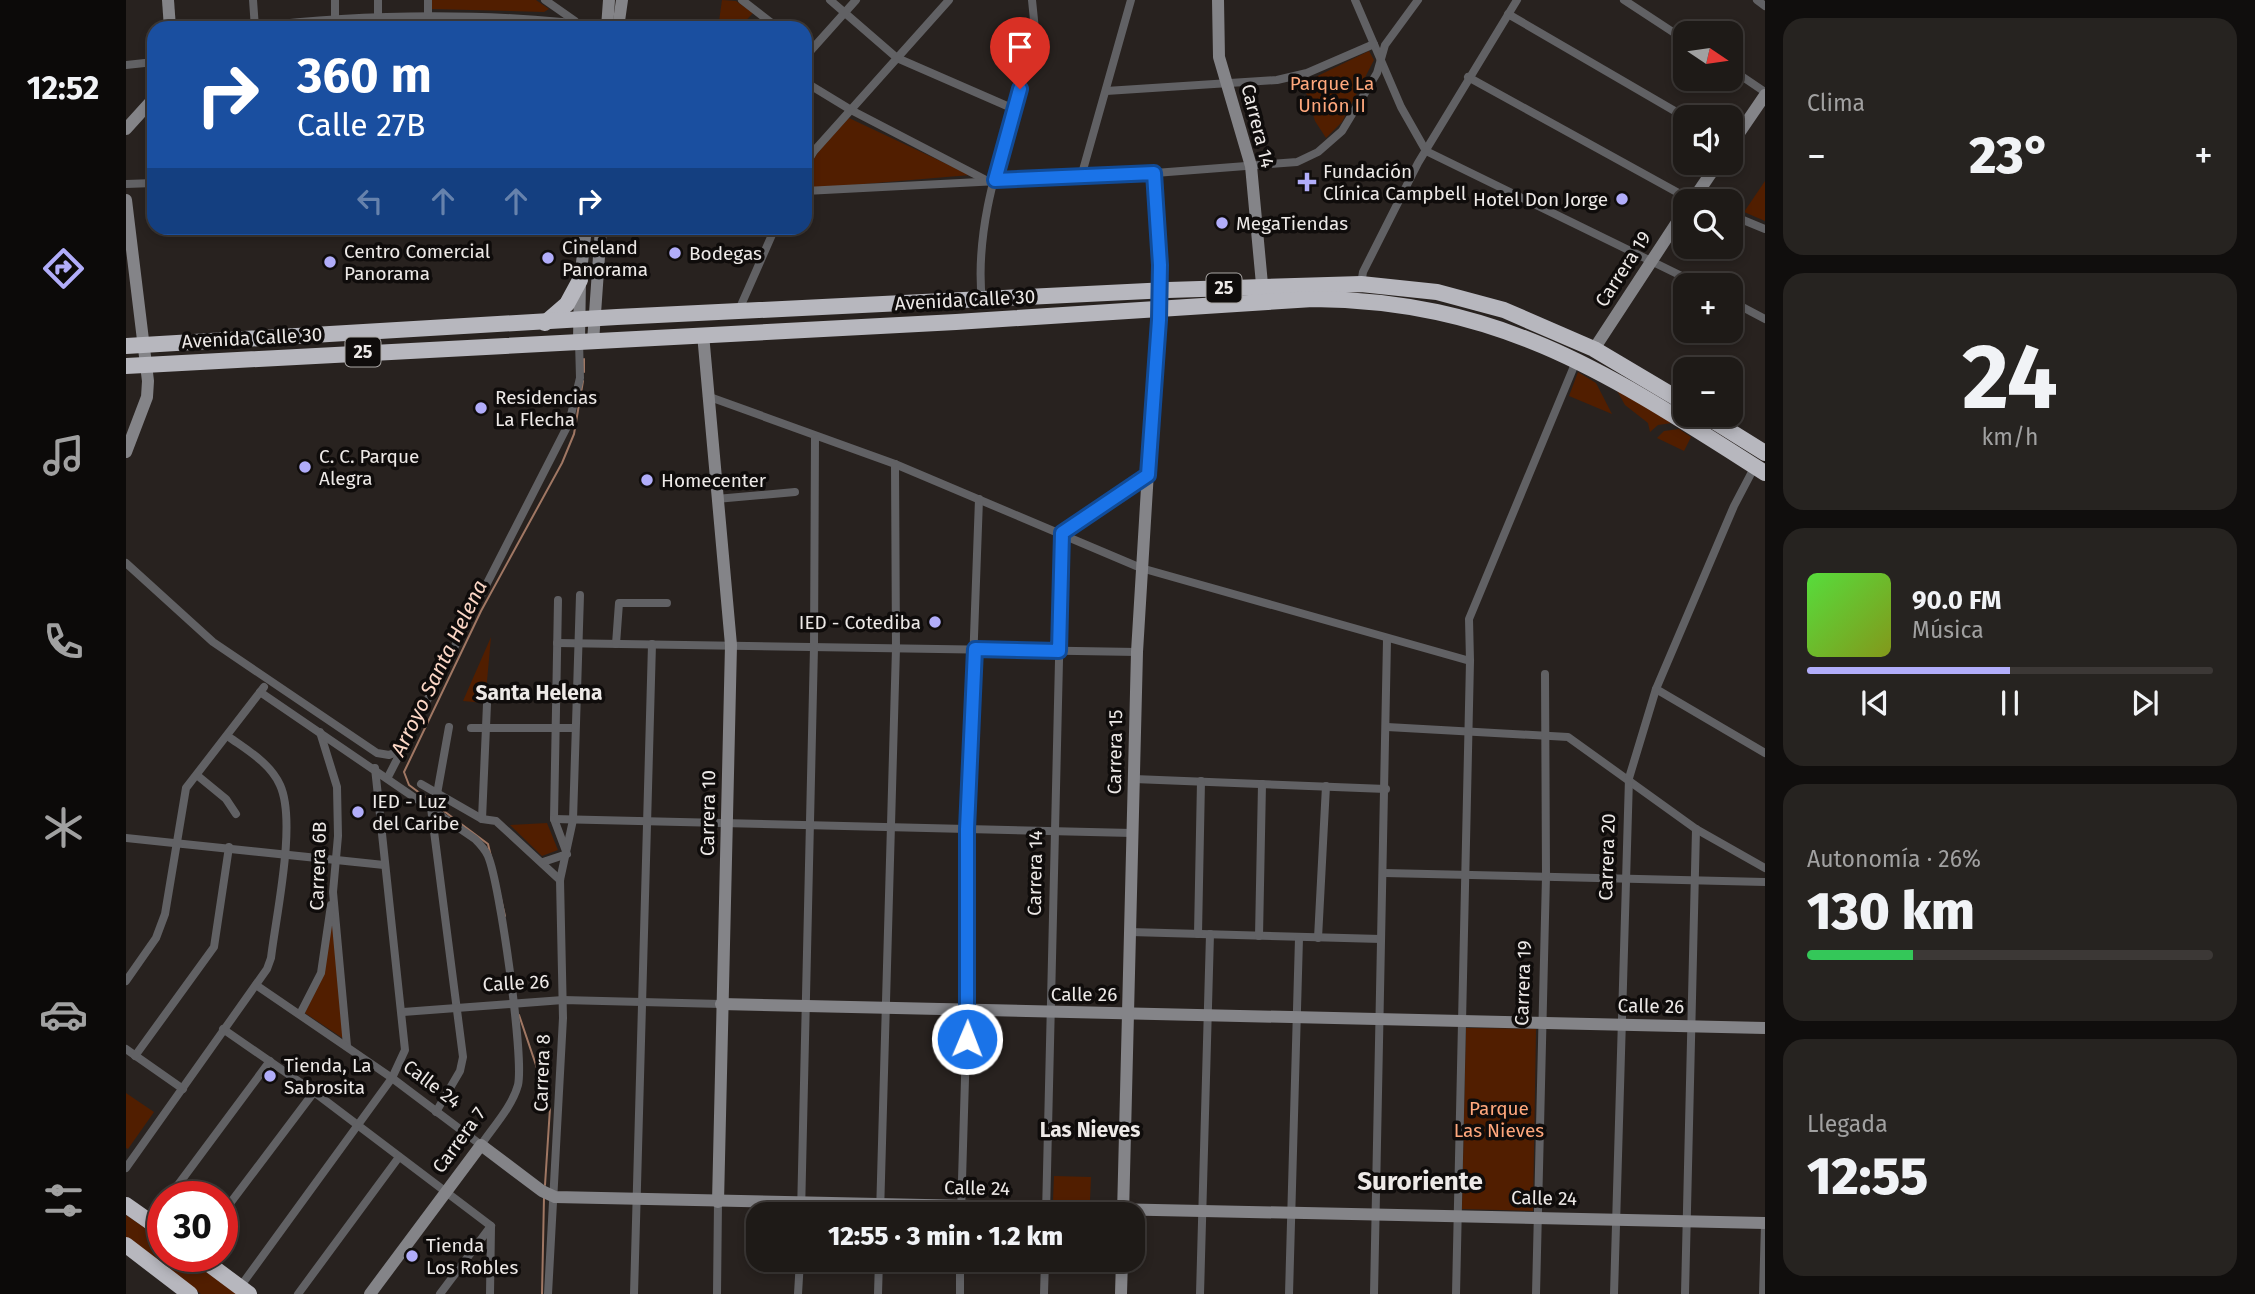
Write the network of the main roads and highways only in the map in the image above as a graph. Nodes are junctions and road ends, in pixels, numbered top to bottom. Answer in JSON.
{"nodes":[{"id":1,"x":580,"y":280,"type":"road end"},
{"id":2,"x":545,"y":323,"type":"junction"},
{"id":3,"x":126,"y":346,"type":"edge"},
{"id":4,"x":126,"y":366,"type":"edge"},
{"id":5,"x":1673,"y":396,"type":"edge"},
{"id":6,"x":1720,"y":427,"type":"edge"},
{"id":7,"x":1763,"y":459,"type":"edge"},
{"id":8,"x":126,"y":1205,"type":"edge"},
{"id":9,"x":147,"y":1220,"type":"edge"},
{"id":10,"x":128,"y":1250,"type":"edge"},
{"id":11,"x":219,"y":1272,"type":"edge"},
{"id":12,"x":172,"y":1289,"type":"edge"},
{"id":13,"x":245,"y":1291,"type":"edge"},
{"id":14,"x":190,"y":1294,"type":"edge"}],
"edges":[{"from":1,"to":2,"type":"highway"},
{"from":2,"to":3,"type":"highway","name":"Avenida Calle 30","number":"25"},
{"from":2,"to":5,"type":"highway","name":"Avenida Calle 30","number":"25"},
{"from":4,"to":7,"type":"highway","name":"Avenida Calle 30","number":"25"},
{"from":6,"to":7,"type":"highway"},
{"from":8,"to":9,"type":"highway"},
{"from":10,"to":12,"type":"highway"},
{"from":11,"to":13,"type":"highway"},
{"from":12,"to":14,"type":"highway"}]}
